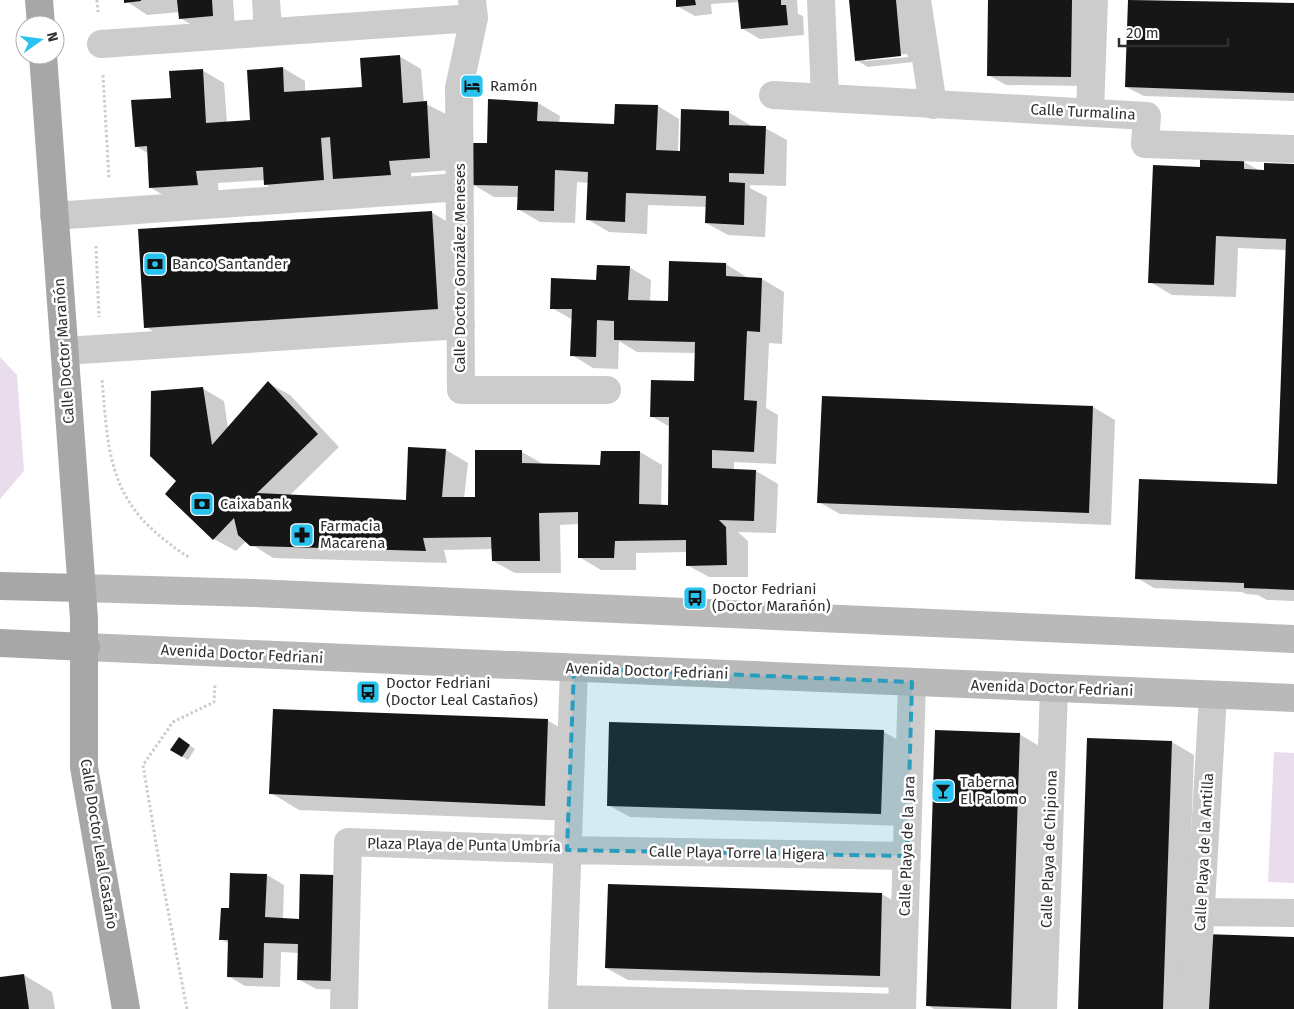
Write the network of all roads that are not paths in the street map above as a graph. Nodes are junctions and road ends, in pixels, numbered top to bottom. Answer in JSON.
{"nodes":[{"id":1,"x":39,"y":0,"type":"edge"},
{"id":2,"x":266,"y":0,"type":"edge"},
{"id":3,"x":821,"y":0,"type":"edge"},
{"id":4,"x":917,"y":0,"type":"edge"},
{"id":5,"x":1094,"y":0,"type":"edge"},
{"id":6,"x":473,"y":9,"type":"edge"},
{"id":7,"x":40,"y":15,"type":"edge"},
{"id":8,"x":268,"y":31,"type":"junction"},
{"id":9,"x":101,"y":54,"type":"road end"},
{"id":10,"x":44,"y":65,"type":"edge"},
{"id":11,"x":773,"y":95,"type":"dead end"},
{"id":12,"x":825,"y":97,"type":"junction"},
{"id":13,"x":933,"y":105,"type":"junction"},
{"id":14,"x":1090,"y":112,"type":"junction"},
{"id":15,"x":1294,"y":149,"type":"edge"},
{"id":16,"x":460,"y":187,"type":"junction"},
{"id":17,"x":54,"y":216,"type":"junction"},
{"id":18,"x":461,"y":325,"type":"junction"},
{"id":19,"x":65,"y":351,"type":"junction"},
{"id":20,"x":607,"y":390,"type":"dead end"},
{"id":21,"x":0,"y":586,"type":"edge"},
{"id":22,"x":82,"y":588,"type":"junction"},
{"id":23,"x":1294,"y":639,"type":"edge"},
{"id":24,"x":0,"y":643,"type":"edge"},
{"id":25,"x":86,"y":647,"type":"junction"},
{"id":26,"x":574,"y":668,"type":"junction"},
{"id":27,"x":912,"y":682,"type":"junction"},
{"id":28,"x":1054,"y":688,"type":"junction"},
{"id":29,"x":1213,"y":695,"type":"junction"},
{"id":30,"x":1294,"y":698,"type":"edge"},
{"id":31,"x":567,"y":850,"type":"junction"},
{"id":32,"x":907,"y":856,"type":"junction"},
{"id":33,"x":1200,"y":912,"type":"junction"},
{"id":34,"x":1294,"y":913,"type":"edge"},
{"id":35,"x":562,"y":1004,"type":"edge"},
{"id":36,"x":126,"y":1009,"type":"edge"},
{"id":37,"x":344,"y":1009,"type":"edge"},
{"id":38,"x":902,"y":1009,"type":"edge"},
{"id":39,"x":1043,"y":1009,"type":"edge"},
{"id":40,"x":1195,"y":1009,"type":"edge"}],
"edges":[{"from":1,"to":7,"type":"main road"},
{"from":2,"to":8,"type":"street"},
{"from":3,"to":12,"type":"street"},
{"from":4,"to":13,"type":"street"},
{"from":5,"to":14,"type":"street"},
{"from":6,"to":8,"type":"street"},
{"from":6,"to":16,"type":"street","name":"Calle Doctor González Meneses"},
{"from":8,"to":9,"type":"street"},
{"from":10,"to":17,"type":"main road","name":"Calle Doctor Marañón"},
{"from":11,"to":12,"type":"street","name":"Calle Turmalina"},
{"from":12,"to":13,"type":"street","name":"Calle Turmalina"},
{"from":13,"to":14,"type":"street","name":"Calle Turmalina"},
{"from":14,"to":15,"type":"street","name":"Calle Turmalina"},
{"from":16,"to":17,"type":"street"},
{"from":16,"to":18,"type":"street","name":"Calle Doctor González Meneses"},
{"from":17,"to":19,"type":"main road","name":"Calle Doctor Marañón"},
{"from":18,"to":19,"type":"street"},
{"from":18,"to":20,"type":"street","name":"Calle Doctor González Meneses"},
{"from":19,"to":22,"type":"main road","name":"Calle Doctor Marañón"},
{"from":21,"to":22,"type":"main road"},
{"from":22,"to":23,"type":"main road"},
{"from":22,"to":25,"type":"main road","name":"Calle Doctor Marañón"},
{"from":24,"to":25,"type":"main road","name":"Avenida Doctor Fedriani"},
{"from":25,"to":26,"type":"main road","name":"Avenida Doctor Fedriani"},
{"from":25,"to":36,"type":"main road","name":"Calle Doctor Leal Castaño"},
{"from":26,"to":27,"type":"main road","name":"Avenida Doctor Fedriani"},
{"from":26,"to":31,"type":"street","name":"Plaza Playa de Punta Umbría"},
{"from":27,"to":28,"type":"main road","name":"Avenida Doctor Fedriani"},
{"from":27,"to":32,"type":"street","name":"Calle Playa de la Jara"},
{"from":28,"to":29,"type":"main road","name":"Avenida Doctor Fedriani"},
{"from":28,"to":39,"type":"street","name":"Calle Playa de Chipiona"},
{"from":29,"to":30,"type":"main road","name":"Avenida Doctor Fedriani"},
{"from":29,"to":33,"type":"street","name":"Calle Playa de la Antilla"},
{"from":31,"to":32,"type":"street","name":"Calle Playa Torre la Higera"},
{"from":31,"to":35,"type":"street"},
{"from":31,"to":37,"type":"street","name":"Plaza Playa de Punta Umbría"},
{"from":32,"to":38,"type":"street","name":"Calle Playa de la Jara"},
{"from":33,"to":34,"type":"street"},
{"from":33,"to":40,"type":"street","name":"Calle Playa de la Antilla"},
{"from":35,"to":38,"type":"street"}]}
